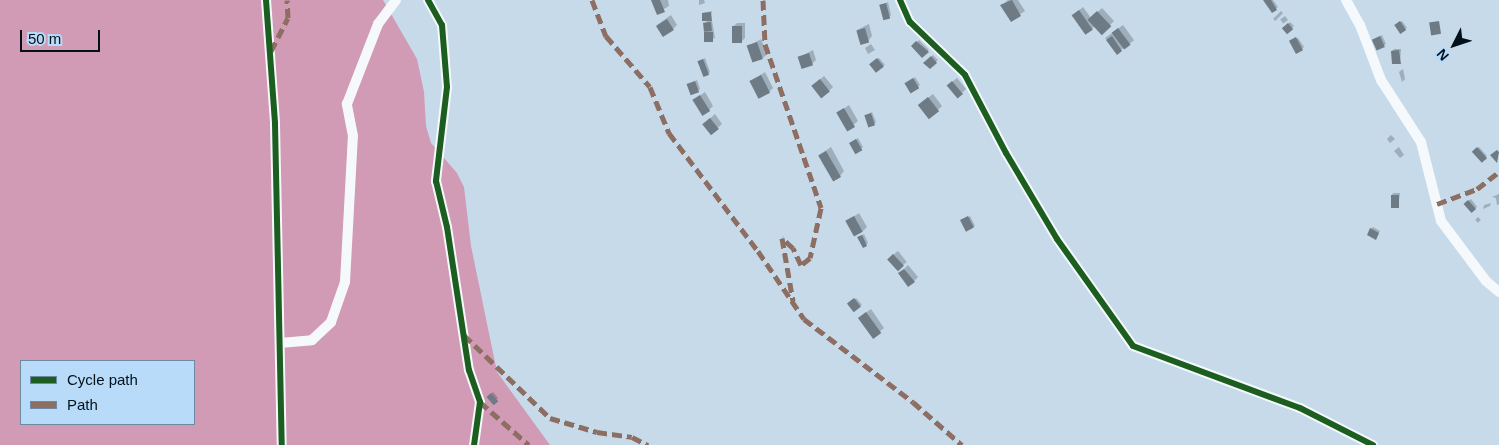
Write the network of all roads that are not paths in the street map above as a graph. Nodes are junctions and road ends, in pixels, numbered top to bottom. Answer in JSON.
{"nodes":[{"id":1,"x":266,"y":0,"type":"edge"},
{"id":2,"x":396,"y":0,"type":"edge"},
{"id":3,"x":428,"y":0,"type":"edge"},
{"id":4,"x":900,"y":0,"type":"edge"},
{"id":5,"x":1346,"y":0,"type":"edge"},
{"id":6,"x":1499,"y":292,"type":"edge"},
{"id":7,"x":280,"y":344,"type":"junction"},
{"id":8,"x":282,"y":445,"type":"edge"},
{"id":9,"x":474,"y":445,"type":"edge"},
{"id":10,"x":1373,"y":445,"type":"edge"}],
"edges":[{"from":1,"to":7,"type":"street"},
{"from":2,"to":7,"type":"street"},
{"from":3,"to":9,"type":"street"},
{"from":4,"to":10,"type":"street"},
{"from":5,"to":6,"type":"street"},
{"from":7,"to":8,"type":"street"}]}
